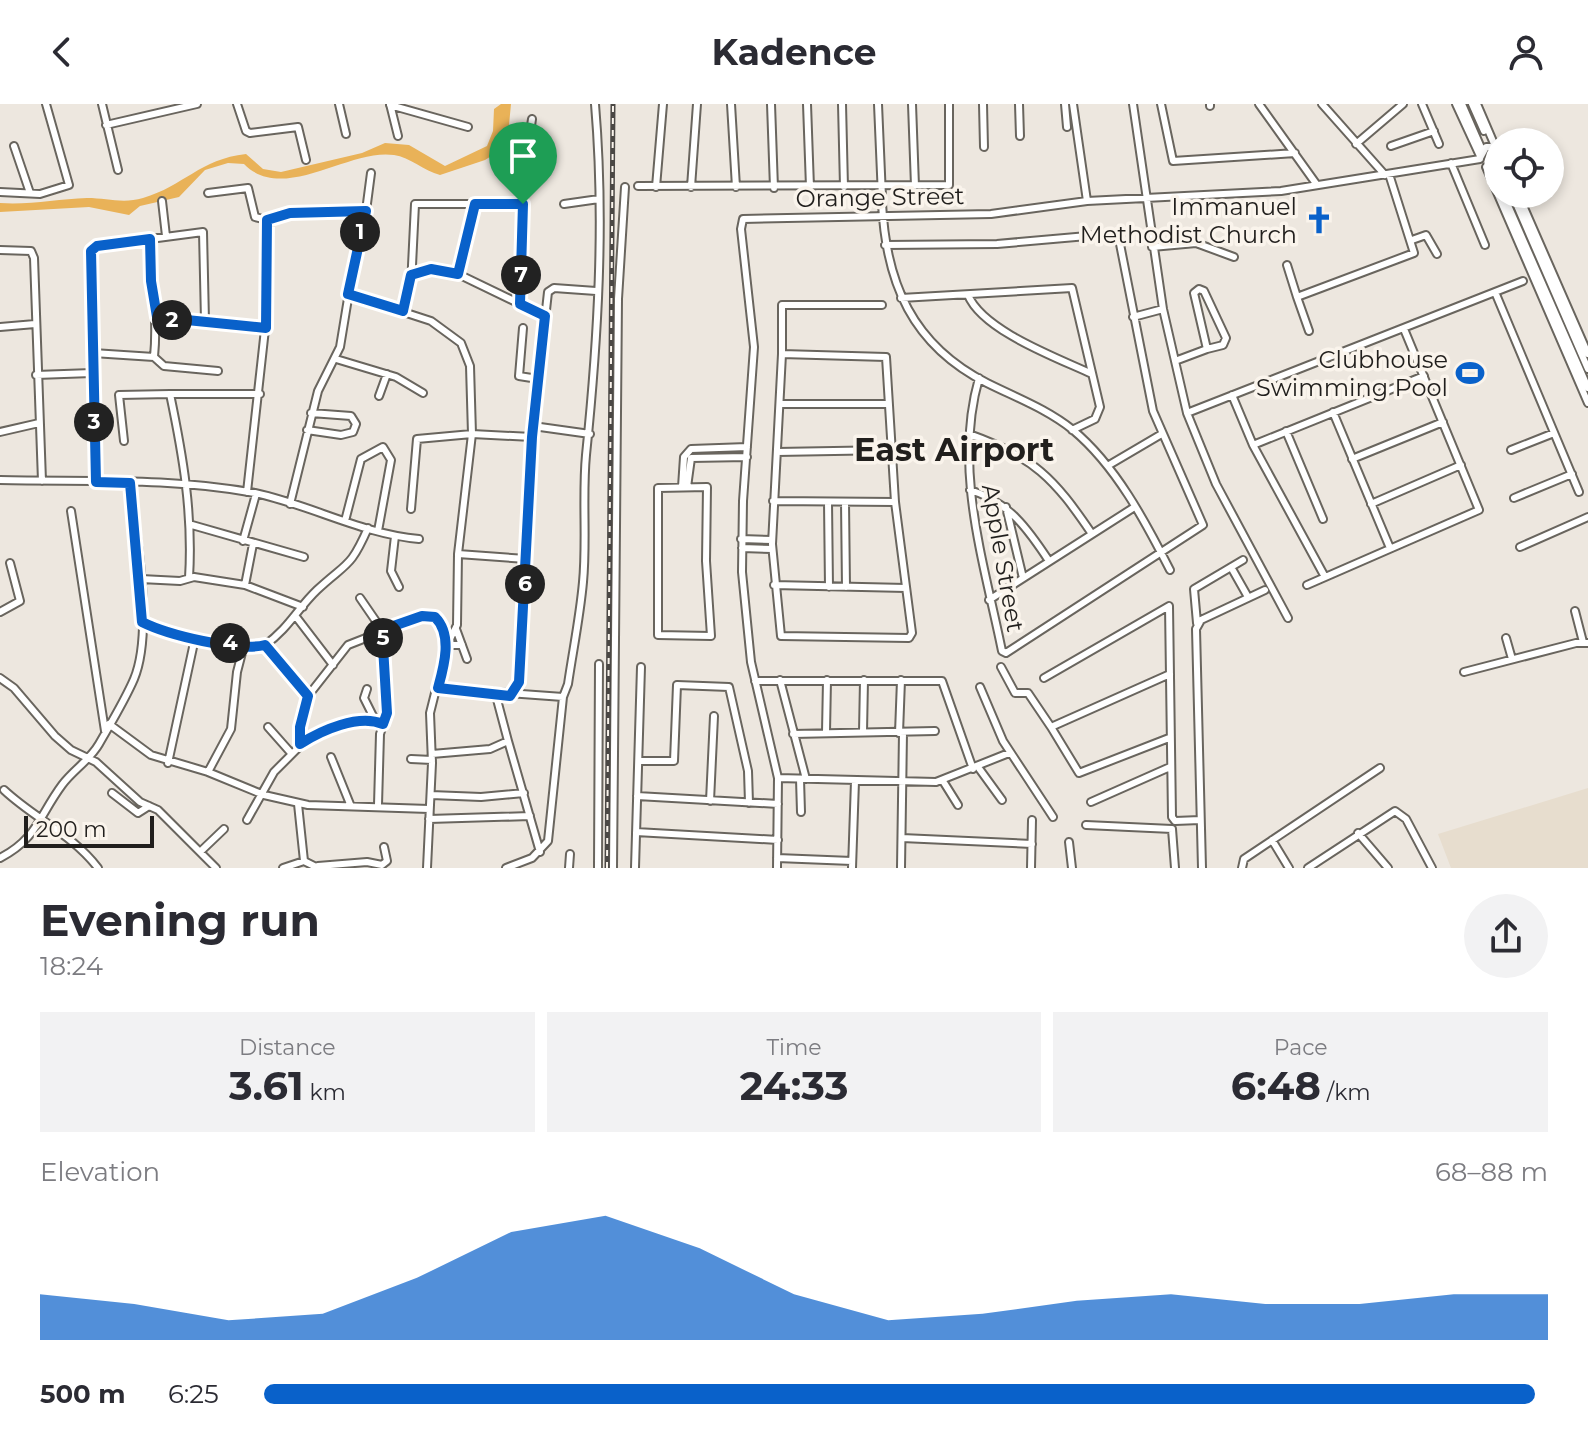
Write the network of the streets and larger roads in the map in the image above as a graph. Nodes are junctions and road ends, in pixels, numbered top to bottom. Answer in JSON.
{"nodes":[{"id":1,"x":46,"y":104,"type":"edge"},
{"id":2,"x":102,"y":104,"type":"edge"},
{"id":3,"x":197,"y":104,"type":"edge"},
{"id":4,"x":237,"y":104,"type":"edge"},
{"id":5,"x":339,"y":104,"type":"edge"},
{"id":6,"x":390,"y":104,"type":"edge"},
{"id":7,"x":595,"y":104,"type":"edge"},
{"id":8,"x":663,"y":104,"type":"edge"},
{"id":9,"x":697,"y":104,"type":"edge"},
{"id":10,"x":731,"y":104,"type":"edge"},
{"id":11,"x":771,"y":104,"type":"edge"},
{"id":12,"x":807,"y":104,"type":"edge"},
{"id":13,"x":842,"y":104,"type":"edge"},
{"id":14,"x":878,"y":104,"type":"edge"},
{"id":15,"x":912,"y":104,"type":"edge"},
{"id":16,"x":949,"y":104,"type":"edge"},
{"id":17,"x":983,"y":104,"type":"edge"},
{"id":18,"x":1019,"y":104,"type":"edge"},
{"id":19,"x":1065,"y":104,"type":"edge"},
{"id":20,"x":1073,"y":104,"type":"edge"},
{"id":21,"x":1133,"y":104,"type":"edge"},
{"id":22,"x":1161,"y":104,"type":"edge"},
{"id":23,"x":1259,"y":104,"type":"edge"},
{"id":24,"x":1322,"y":104,"type":"edge"},
{"id":25,"x":1403,"y":104,"type":"edge"},
{"id":26,"x":1422,"y":104,"type":"edge"},
{"id":27,"x":1459,"y":104,"type":"edge"},
{"id":28,"x":1474,"y":104,"type":"edge"},
{"id":29,"x":532,"y":119,"type":"dead end"},
{"id":30,"x":106,"y":125,"type":"junction"},
{"id":31,"x":468,"y":127,"type":"dead end"},
{"id":32,"x":1067,"y":127,"type":"dead end"},
{"id":33,"x":1486,"y":128,"type":"edge"},
{"id":34,"x":1434,"y":131,"type":"junction"},
{"id":35,"x":346,"y":134,"type":"dead end"},
{"id":36,"x":398,"y":136,"type":"dead end"},
{"id":37,"x":1020,"y":136,"type":"dead end"},
{"id":38,"x":1356,"y":144,"type":"junction"},
{"id":39,"x":1439,"y":144,"type":"dead end"},
{"id":40,"x":14,"y":146,"type":"dead end"},
{"id":41,"x":1391,"y":146,"type":"dead end"},
{"id":42,"x":984,"y":147,"type":"dead end"},
{"id":43,"x":1295,"y":153,"type":"junction"},
{"id":44,"x":1484,"y":153,"type":"edge"},
{"id":45,"x":1481,"y":155,"type":"junction"},
{"id":46,"x":1484,"y":158,"type":"edge"},
{"id":47,"x":306,"y":160,"type":"dead end"},
{"id":48,"x":1451,"y":163,"type":"junction"},
{"id":49,"x":118,"y":170,"type":"dead end"},
{"id":50,"x":371,"y":173,"type":"dead end"},
{"id":51,"x":1384,"y":175,"type":"junction"},
{"id":52,"x":1317,"y":185,"type":"junction"},
{"id":53,"x":638,"y":186,"type":"dead end"},
{"id":54,"x":882,"y":186,"type":"junction"},
{"id":55,"x":915,"y":186,"type":"junction"},
{"id":56,"x":625,"y":187,"type":"dead end"},
{"id":57,"x":656,"y":187,"type":"junction"},
{"id":58,"x":691,"y":187,"type":"junction"},
{"id":59,"x":736,"y":187,"type":"junction"},
{"id":60,"x":810,"y":187,"type":"junction"},
{"id":61,"x":844,"y":187,"type":"junction"},
{"id":62,"x":774,"y":188,"type":"junction"},
{"id":63,"x":0,"y":192,"type":"edge"},
{"id":64,"x":30,"y":193,"type":"junction"},
{"id":65,"x":208,"y":193,"type":"dead end"},
{"id":66,"x":1147,"y":197,"type":"junction"},
{"id":67,"x":599,"y":199,"type":"junction"},
{"id":68,"x":162,"y":201,"type":"dead end"},
{"id":69,"x":1087,"y":201,"type":"junction"},
{"id":70,"x":475,"y":204,"type":"junction"},
{"id":71,"x":523,"y":204,"type":"junction"},
{"id":72,"x":564,"y":204,"type":"dead end"},
{"id":73,"x":1505,"y":208,"type":"edge"},
{"id":74,"x":1510,"y":208,"type":"edge"},
{"id":75,"x":1521,"y":208,"type":"edge"},
{"id":76,"x":366,"y":211,"type":"junction"},
{"id":77,"x":883,"y":216,"type":"junction"},
{"id":78,"x":267,"y":220,"type":"junction"},
{"id":79,"x":166,"y":236,"type":"junction"},
{"id":80,"x":150,"y":239,"type":"junction"},
{"id":81,"x":1412,"y":240,"type":"junction"},
{"id":82,"x":885,"y":245,"type":"junction"},
{"id":83,"x":1485,"y":245,"type":"dead end"},
{"id":84,"x":1152,"y":247,"type":"junction"},
{"id":85,"x":0,"y":250,"type":"edge"},
{"id":86,"x":1437,"y":254,"type":"dead end"},
{"id":87,"x":1234,"y":257,"type":"dead end"},
{"id":88,"x":1287,"y":265,"type":"dead end"},
{"id":89,"x":458,"y":274,"type":"junction"},
{"id":90,"x":411,"y":275,"type":"junction"},
{"id":91,"x":1528,"y":279,"type":"junction"},
{"id":92,"x":596,"y":291,"type":"junction"},
{"id":93,"x":1495,"y":292,"type":"junction"},
{"id":94,"x":348,"y":294,"type":"junction"},
{"id":95,"x":968,"y":295,"type":"junction"},
{"id":96,"x":1297,"y":297,"type":"junction"},
{"id":97,"x":901,"y":298,"type":"junction"},
{"id":98,"x":520,"y":304,"type":"junction"},
{"id":99,"x":882,"y":305,"type":"dead end"},
{"id":100,"x":1163,"y":309,"type":"junction"},
{"id":101,"x":403,"y":311,"type":"junction"},
{"id":102,"x":545,"y":316,"type":"junction"},
{"id":103,"x":1133,"y":317,"type":"junction"},
{"id":104,"x":161,"y":319,"type":"junction"},
{"id":105,"x":205,"y":321,"type":"junction"},
{"id":106,"x":35,"y":324,"type":"junction"},
{"id":107,"x":0,"y":327,"type":"edge"},
{"id":108,"x":266,"y":328,"type":"junction"},
{"id":109,"x":523,"y":328,"type":"dead end"},
{"id":110,"x":1404,"y":329,"type":"junction"},
{"id":111,"x":1309,"y":331,"type":"dead end"},
{"id":112,"x":1580,"y":343,"type":"edge"},
{"id":113,"x":1207,"y":349,"type":"junction"},
{"id":114,"x":93,"y":353,"type":"junction"},
{"id":115,"x":782,"y":354,"type":"junction"},
{"id":116,"x":1588,"y":354,"type":"edge"},
{"id":117,"x":154,"y":357,"type":"junction"},
{"id":118,"x":336,"y":359,"type":"junction"},
{"id":119,"x":1175,"y":361,"type":"junction"},
{"id":120,"x":1588,"y":369,"type":"edge"},
{"id":121,"x":218,"y":371,"type":"dead end"},
{"id":122,"x":92,"y":373,"type":"junction"},
{"id":123,"x":387,"y":374,"type":"junction"},
{"id":124,"x":1092,"y":374,"type":"junction"},
{"id":125,"x":36,"y":375,"type":"junction"},
{"id":126,"x":1424,"y":376,"type":"junction"},
{"id":127,"x":979,"y":378,"type":"junction"},
{"id":128,"x":538,"y":379,"type":"junction"},
{"id":129,"x":1588,"y":388,"type":"edge"},
{"id":130,"x":423,"y":393,"type":"dead end"},
{"id":131,"x":170,"y":394,"type":"junction"},
{"id":132,"x":260,"y":394,"type":"junction"},
{"id":133,"x":1232,"y":395,"type":"junction"},
{"id":134,"x":379,"y":396,"type":"dead end"},
{"id":135,"x":1588,"y":403,"type":"edge"},
{"id":136,"x":781,"y":404,"type":"junction"},
{"id":137,"x":888,"y":404,"type":"junction"},
{"id":138,"x":1333,"y":412,"type":"junction"},
{"id":139,"x":311,"y":413,"type":"junction"},
{"id":140,"x":1187,"y":413,"type":"junction"},
{"id":141,"x":1443,"y":422,"type":"junction"},
{"id":142,"x":39,"y":423,"type":"junction"},
{"id":143,"x":533,"y":426,"type":"junction"},
{"id":144,"x":307,"y":430,"type":"junction"},
{"id":145,"x":1072,"y":430,"type":"junction"},
{"id":146,"x":1286,"y":431,"type":"junction"},
{"id":147,"x":0,"y":432,"type":"edge"},
{"id":148,"x":1554,"y":433,"type":"junction"},
{"id":149,"x":472,"y":434,"type":"junction"},
{"id":150,"x":590,"y":434,"type":"junction"},
{"id":151,"x":969,"y":434,"type":"junction"},
{"id":152,"x":1160,"y":435,"type":"junction"},
{"id":153,"x":532,"y":437,"type":"junction"},
{"id":154,"x":124,"y":441,"type":"dead end"},
{"id":155,"x":1253,"y":445,"type":"junction"},
{"id":156,"x":747,"y":447,"type":"junction"},
{"id":157,"x":891,"y":450,"type":"junction"},
{"id":158,"x":1511,"y":450,"type":"dead end"},
{"id":159,"x":777,"y":452,"type":"junction"},
{"id":160,"x":747,"y":457,"type":"junction"},
{"id":161,"x":1352,"y":459,"type":"junction"},
{"id":162,"x":1109,"y":465,"type":"junction"},
{"id":163,"x":1461,"y":465,"type":"junction"},
{"id":164,"x":1572,"y":474,"type":"junction"},
{"id":165,"x":0,"y":480,"type":"edge"},
{"id":166,"x":42,"y":481,"type":"junction"},
{"id":167,"x":96,"y":482,"type":"junction"},
{"id":168,"x":130,"y":483,"type":"junction"},
{"id":169,"x":189,"y":483,"type":"junction"},
{"id":170,"x":684,"y":487,"type":"junction"},
{"id":171,"x":970,"y":490,"type":"junction"},
{"id":172,"x":247,"y":492,"type":"junction"},
{"id":173,"x":1579,"y":492,"type":"dead end"},
{"id":174,"x":256,"y":494,"type":"junction"},
{"id":175,"x":1514,"y":498,"type":"dead end"},
{"id":176,"x":773,"y":501,"type":"junction"},
{"id":177,"x":828,"y":502,"type":"junction"},
{"id":178,"x":845,"y":502,"type":"junction"},
{"id":179,"x":895,"y":502,"type":"junction"},
{"id":180,"x":290,"y":504,"type":"junction"},
{"id":181,"x":1371,"y":504,"type":"junction"},
{"id":182,"x":1006,"y":507,"type":"junction"},
{"id":183,"x":1133,"y":508,"type":"junction"},
{"id":184,"x":411,"y":509,"type":"dead end"},
{"id":185,"x":71,"y":511,"type":"dead end"},
{"id":186,"x":1588,"y":517,"type":"edge"},
{"id":187,"x":1323,"y":519,"type":"dead end"},
{"id":188,"x":345,"y":521,"type":"junction"},
{"id":189,"x":192,"y":525,"type":"junction"},
{"id":190,"x":368,"y":528,"type":"junction"},
{"id":191,"x":378,"y":531,"type":"junction"},
{"id":192,"x":1092,"y":534,"type":"junction"},
{"id":193,"x":395,"y":536,"type":"junction"},
{"id":194,"x":419,"y":539,"type":"dead end"},
{"id":195,"x":741,"y":539,"type":"junction"},
{"id":196,"x":772,"y":540,"type":"junction"},
{"id":197,"x":243,"y":541,"type":"junction"},
{"id":198,"x":253,"y":544,"type":"junction"},
{"id":199,"x":1520,"y":547,"type":"dead end"},
{"id":200,"x":742,"y":548,"type":"junction"},
{"id":201,"x":1390,"y":548,"type":"junction"},
{"id":202,"x":772,"y":549,"type":"junction"},
{"id":203,"x":458,"y":554,"type":"junction"},
{"id":204,"x":1161,"y":554,"type":"junction"},
{"id":205,"x":304,"y":557,"type":"dead end"},
{"id":206,"x":526,"y":559,"type":"junction"},
{"id":207,"x":1243,"y":560,"type":"dead end"},
{"id":208,"x":1049,"y":561,"type":"junction"},
{"id":209,"x":10,"y":563,"type":"dead end"},
{"id":210,"x":1231,"y":567,"type":"junction"},
{"id":211,"x":1170,"y":570,"type":"dead end"},
{"id":212,"x":1325,"y":577,"type":"junction"},
{"id":213,"x":189,"y":578,"type":"junction"},
{"id":214,"x":1023,"y":578,"type":"junction"},
{"id":215,"x":141,"y":579,"type":"junction"},
{"id":216,"x":245,"y":585,"type":"junction"},
{"id":217,"x":774,"y":585,"type":"junction"},
{"id":218,"x":1307,"y":585,"type":"dead end"},
{"id":219,"x":399,"y":587,"type":"dead end"},
{"id":220,"x":829,"y":587,"type":"junction"},
{"id":221,"x":846,"y":587,"type":"junction"},
{"id":222,"x":906,"y":588,"type":"junction"},
{"id":223,"x":1265,"y":590,"type":"dead end"},
{"id":224,"x":1248,"y":597,"type":"junction"},
{"id":225,"x":360,"y":598,"type":"dead end"},
{"id":226,"x":989,"y":600,"type":"junction"},
{"id":227,"x":303,"y":607,"type":"junction"},
{"id":228,"x":1575,"y":611,"type":"dead end"},
{"id":229,"x":0,"y":612,"type":"edge"},
{"id":230,"x":297,"y":618,"type":"junction"},
{"id":231,"x":1288,"y":618,"type":"dead end"},
{"id":232,"x":142,"y":622,"type":"junction"},
{"id":233,"x":1197,"y":623,"type":"junction"},
{"id":234,"x":456,"y":629,"type":"junction"},
{"id":235,"x":382,"y":630,"type":"junction"},
{"id":236,"x":195,"y":638,"type":"junction"},
{"id":237,"x":1506,"y":638,"type":"dead end"},
{"id":238,"x":1586,"y":643,"type":"edge"},
{"id":239,"x":244,"y":645,"type":"junction"},
{"id":240,"x":265,"y":645,"type":"junction"},
{"id":241,"x":447,"y":645,"type":"junction"},
{"id":242,"x":462,"y":645,"type":"junction"},
{"id":243,"x":467,"y":659,"type":"dead end"},
{"id":244,"x":1512,"y":659,"type":"junction"},
{"id":245,"x":599,"y":664,"type":"dead end"},
{"id":246,"x":333,"y":665,"type":"junction"},
{"id":247,"x":641,"y":667,"type":"dead end"},
{"id":248,"x":1001,"y":667,"type":"dead end"},
{"id":249,"x":1464,"y":672,"type":"dead end"},
{"id":250,"x":1170,"y":674,"type":"junction"},
{"id":251,"x":0,"y":678,"type":"edge"},
{"id":252,"x":1044,"y":678,"type":"dead end"},
{"id":253,"x":780,"y":680,"type":"junction"},
{"id":254,"x":827,"y":680,"type":"junction"},
{"id":255,"x":864,"y":680,"type":"junction"},
{"id":256,"x":901,"y":680,"type":"junction"},
{"id":257,"x":755,"y":681,"type":"junction"},
{"id":258,"x":980,"y":687,"type":"dead end"},
{"id":259,"x":438,"y":688,"type":"junction"},
{"id":260,"x":367,"y":689,"type":"dead end"},
{"id":261,"x":495,"y":692,"type":"junction"},
{"id":262,"x":308,"y":696,"type":"junction"},
{"id":263,"x":510,"y":696,"type":"junction"},
{"id":264,"x":563,"y":697,"type":"junction"},
{"id":265,"x":714,"y":716,"type":"dead end"},
{"id":266,"x":375,"y":720,"type":"junction"},
{"id":267,"x":383,"y":724,"type":"junction"},
{"id":268,"x":107,"y":727,"type":"junction"},
{"id":269,"x":268,"y":727,"type":"dead end"},
{"id":270,"x":1051,"y":727,"type":"junction"},
{"id":271,"x":935,"y":731,"type":"dead end"},
{"id":272,"x":826,"y":732,"type":"junction"},
{"id":273,"x":863,"y":732,"type":"junction"},
{"id":274,"x":901,"y":733,"type":"junction"},
{"id":275,"x":793,"y":734,"type":"junction"},
{"id":276,"x":1169,"y":738,"type":"junction"},
{"id":277,"x":508,"y":741,"type":"junction"},
{"id":278,"x":300,"y":744,"type":"junction"},
{"id":279,"x":291,"y":753,"type":"junction"},
{"id":280,"x":1009,"y":753,"type":"junction"},
{"id":281,"x":331,"y":757,"type":"dead end"},
{"id":282,"x":432,"y":757,"type":"junction"},
{"id":283,"x":411,"y":759,"type":"dead end"},
{"id":284,"x":87,"y":760,"type":"junction"},
{"id":285,"x":639,"y":761,"type":"junction"},
{"id":286,"x":168,"y":763,"type":"junction"},
{"id":287,"x":1170,"y":767,"type":"junction"},
{"id":288,"x":976,"y":768,"type":"junction"},
{"id":289,"x":1380,"y":768,"type":"dead end"},
{"id":290,"x":208,"y":772,"type":"junction"},
{"id":291,"x":778,"y":778,"type":"junction"},
{"id":292,"x":803,"y":779,"type":"junction"},
{"id":293,"x":855,"y":781,"type":"junction"},
{"id":294,"x":943,"y":781,"type":"junction"},
{"id":295,"x":902,"y":782,"type":"junction"},
{"id":296,"x":4,"y":790,"type":"dead end"},
{"id":297,"x":112,"y":793,"type":"dead end"},
{"id":298,"x":524,"y":793,"type":"junction"},
{"id":299,"x":264,"y":795,"type":"junction"},
{"id":300,"x":431,"y":795,"type":"junction"},
{"id":301,"x":637,"y":796,"type":"junction"},
{"id":302,"x":1002,"y":800,"type":"dead end"},
{"id":303,"x":710,"y":801,"type":"junction"},
{"id":304,"x":1091,"y":802,"type":"dead end"},
{"id":305,"x":749,"y":803,"type":"junction"},
{"id":306,"x":298,"y":804,"type":"junction"},
{"id":307,"x":350,"y":804,"type":"junction"},
{"id":308,"x":778,"y":804,"type":"junction"},
{"id":309,"x":378,"y":805,"type":"junction"},
{"id":310,"x":958,"y":805,"type":"dead end"},
{"id":311,"x":149,"y":806,"type":"junction"},
{"id":312,"x":429,"y":809,"type":"junction"},
{"id":313,"x":801,"y":812,"type":"dead end"},
{"id":314,"x":530,"y":816,"type":"junction"},
{"id":315,"x":1053,"y":817,"type":"dead end"},
{"id":316,"x":429,"y":819,"type":"junction"},
{"id":317,"x":247,"y":820,"type":"dead end"},
{"id":318,"x":1032,"y":820,"type":"dead end"},
{"id":319,"x":1200,"y":820,"type":"junction"},
{"id":320,"x":41,"y":822,"type":"junction"},
{"id":321,"x":1086,"y":825,"type":"dead end"},
{"id":322,"x":224,"y":829,"type":"dead end"},
{"id":323,"x":636,"y":832,"type":"junction"},
{"id":324,"x":1358,"y":833,"type":"junction"},
{"id":325,"x":902,"y":838,"type":"junction"},
{"id":326,"x":778,"y":840,"type":"junction"},
{"id":327,"x":1272,"y":840,"type":"junction"},
{"id":328,"x":1069,"y":842,"type":"dead end"},
{"id":329,"x":1032,"y":844,"type":"junction"},
{"id":330,"x":384,"y":847,"type":"dead end"},
{"id":331,"x":201,"y":851,"type":"junction"},
{"id":332,"x":540,"y":852,"type":"junction"},
{"id":333,"x":570,"y":854,"type":"dead end"},
{"id":334,"x":0,"y":858,"type":"edge"},
{"id":335,"x":777,"y":858,"type":"junction"},
{"id":336,"x":304,"y":861,"type":"junction"},
{"id":337,"x":852,"y":865,"type":"edge"},
{"id":338,"x":318,"y":867,"type":"edge"},
{"id":339,"x":98,"y":868,"type":"edge"},
{"id":340,"x":216,"y":868,"type":"edge"},
{"id":341,"x":283,"y":868,"type":"edge"},
{"id":342,"x":427,"y":868,"type":"edge"},
{"id":343,"x":506,"y":868,"type":"edge"},
{"id":344,"x":569,"y":868,"type":"edge"},
{"id":345,"x":598,"y":868,"type":"edge"},
{"id":346,"x":613,"y":868,"type":"edge"},
{"id":347,"x":635,"y":868,"type":"edge"},
{"id":348,"x":777,"y":868,"type":"edge"},
{"id":349,"x":901,"y":868,"type":"edge"},
{"id":350,"x":1031,"y":868,"type":"edge"},
{"id":351,"x":1072,"y":868,"type":"edge"},
{"id":352,"x":1175,"y":868,"type":"edge"},
{"id":353,"x":1202,"y":868,"type":"edge"},
{"id":354,"x":1242,"y":868,"type":"edge"},
{"id":355,"x":1289,"y":868,"type":"edge"},
{"id":356,"x":1308,"y":868,"type":"edge"},
{"id":357,"x":1388,"y":868,"type":"edge"},
{"id":358,"x":1432,"y":868,"type":"edge"}],
"edges":[{"from":1,"to":64,"type":"street"},
{"from":2,"to":30,"type":"street"},
{"from":3,"to":30,"type":"street"},
{"from":4,"to":47,"type":"street"},
{"from":5,"to":35,"type":"street"},
{"from":6,"to":31,"type":"street"},
{"from":6,"to":36,"type":"street"},
{"from":7,"to":67,"type":"street"},
{"from":8,"to":57,"type":"street"},
{"from":9,"to":58,"type":"street"},
{"from":10,"to":59,"type":"street"},
{"from":11,"to":62,"type":"street"},
{"from":12,"to":60,"type":"street"},
{"from":13,"to":61,"type":"street"},
{"from":14,"to":54,"type":"street"},
{"from":15,"to":55,"type":"street"},
{"from":16,"to":55,"type":"street"},
{"from":17,"to":42,"type":"street"},
{"from":18,"to":37,"type":"street"},
{"from":19,"to":32,"type":"street"},
{"from":20,"to":69,"type":"street"},
{"from":21,"to":66,"type":"street"},
{"from":22,"to":43,"type":"street"},
{"from":23,"to":43,"type":"street"},
{"from":24,"to":38,"type":"street"},
{"from":25,"to":38,"type":"street"},
{"from":26,"to":34,"type":"street"},
{"from":27,"to":45,"type":"street"},
{"from":28,"to":33,"type":"street"},
{"from":29,"to":71,"type":"street"},
{"from":30,"to":49,"type":"street"},
{"from":34,"to":39,"type":"street"},
{"from":34,"to":41,"type":"street"},
{"from":38,"to":51,"type":"street"},
{"from":40,"to":64,"type":"street"},
{"from":43,"to":52,"type":"street"},
{"from":44,"to":45,"type":"street"},
{"from":45,"to":46,"type":"street"},
{"from":45,"to":48,"type":"street","name":"Orange Street"},
{"from":48,"to":51,"type":"street","name":"Orange Street"},
{"from":48,"to":83,"type":"street"},
{"from":50,"to":76,"type":"street"},
{"from":51,"to":52,"type":"street","name":"Orange Street"},
{"from":51,"to":81,"type":"street"},
{"from":52,"to":66,"type":"street","name":"Orange Street"},
{"from":53,"to":57,"type":"street"},
{"from":54,"to":55,"type":"street"},
{"from":54,"to":61,"type":"street"},
{"from":54,"to":77,"type":"street"},
{"from":56,"to":346,"type":"street"},
{"from":57,"to":58,"type":"street"},
{"from":58,"to":59,"type":"street"},
{"from":59,"to":62,"type":"street"},
{"from":60,"to":61,"type":"street"},
{"from":60,"to":62,"type":"street"},
{"from":63,"to":64,"type":"street"},
{"from":65,"to":78,"type":"street"},
{"from":66,"to":69,"type":"street","name":"Orange Street"},
{"from":66,"to":84,"type":"street"},
{"from":67,"to":72,"type":"street"},
{"from":67,"to":92,"type":"street"},
{"from":68,"to":79,"type":"street"},
{"from":69,"to":77,"type":"street","name":"Orange Street"},
{"from":70,"to":71,"type":"street"},
{"from":70,"to":89,"type":"street"},
{"from":70,"to":90,"type":"street"},
{"from":71,"to":98,"type":"street"},
{"from":73,"to":91,"type":"street"},
{"from":74,"to":112,"type":"street"},
{"from":75,"to":112,"type":"street"},
{"from":76,"to":78,"type":"street"},
{"from":76,"to":94,"type":"street"},
{"from":77,"to":82,"type":"street"},
{"from":77,"to":156,"type":"street","name":"Orange Street"},
{"from":78,"to":108,"type":"street"},
{"from":79,"to":80,"type":"street"},
{"from":79,"to":105,"type":"street"},
{"from":80,"to":104,"type":"street"},
{"from":80,"to":114,"type":"street"},
{"from":81,"to":86,"type":"street"},
{"from":81,"to":96,"type":"street"},
{"from":82,"to":97,"type":"street"},
{"from":82,"to":103,"type":"street"},
{"from":84,"to":87,"type":"street"},
{"from":84,"to":100,"type":"street"},
{"from":85,"to":106,"type":"street"},
{"from":88,"to":96,"type":"street"},
{"from":89,"to":90,"type":"street"},
{"from":89,"to":98,"type":"street"},
{"from":90,"to":101,"type":"street"},
{"from":91,"to":93,"type":"street"},
{"from":91,"to":135,"type":"street"},
{"from":92,"to":102,"type":"street"},
{"from":92,"to":150,"type":"street"},
{"from":93,"to":110,"type":"street"},
{"from":93,"to":148,"type":"street"},
{"from":94,"to":101,"type":"street"},
{"from":94,"to":118,"type":"street"},
{"from":95,"to":97,"type":"street"},
{"from":95,"to":124,"type":"street"},
{"from":95,"to":124,"type":"street"},
{"from":96,"to":111,"type":"street"},
{"from":97,"to":127,"type":"street"},
{"from":98,"to":102,"type":"street"},
{"from":99,"to":115,"type":"street"},
{"from":100,"to":103,"type":"street"},
{"from":100,"to":119,"type":"street"},
{"from":101,"to":149,"type":"street"},
{"from":102,"to":128,"type":"street"},
{"from":103,"to":152,"type":"street"},
{"from":104,"to":105,"type":"street"},
{"from":104,"to":117,"type":"street"},
{"from":105,"to":108,"type":"street"},
{"from":106,"to":107,"type":"street"},
{"from":106,"to":125,"type":"street"},
{"from":108,"to":132,"type":"street"},
{"from":109,"to":128,"type":"street"},
{"from":110,"to":126,"type":"street"},
{"from":110,"to":133,"type":"street"},
{"from":112,"to":116,"type":"street"},
{"from":112,"to":120,"type":"street"},
{"from":112,"to":129,"type":"street"},
{"from":113,"to":113,"type":"street"},
{"from":113,"to":119,"type":"street"},
{"from":114,"to":117,"type":"street"},
{"from":114,"to":122,"type":"street"},
{"from":115,"to":136,"type":"street"},
{"from":115,"to":137,"type":"street"},
{"from":117,"to":121,"type":"street"},
{"from":118,"to":123,"type":"street"},
{"from":118,"to":139,"type":"street"},
{"from":119,"to":140,"type":"street"},
{"from":122,"to":125,"type":"street"},
{"from":122,"to":167,"type":"street"},
{"from":123,"to":130,"type":"street"},
{"from":123,"to":134,"type":"street"},
{"from":124,"to":145,"type":"street"},
{"from":125,"to":142,"type":"street"},
{"from":126,"to":138,"type":"street"},
{"from":126,"to":141,"type":"street"},
{"from":127,"to":145,"type":"street"},
{"from":127,"to":151,"type":"street","name":"Apple Street"},
{"from":128,"to":143,"type":"street"},
{"from":131,"to":132,"type":"street"},
{"from":131,"to":154,"type":"street"},
{"from":131,"to":169,"type":"street"},
{"from":132,"to":172,"type":"street"},
{"from":133,"to":140,"type":"street"},
{"from":133,"to":155,"type":"street"},
{"from":136,"to":137,"type":"street"},
{"from":136,"to":159,"type":"street"},
{"from":137,"to":157,"type":"street"},
{"from":138,"to":146,"type":"street"},
{"from":138,"to":161,"type":"street"},
{"from":139,"to":144,"type":"street"},
{"from":139,"to":144,"type":"street"},
{"from":140,"to":231,"type":"street"},
{"from":141,"to":161,"type":"street"},
{"from":141,"to":163,"type":"street"},
{"from":142,"to":147,"type":"street"},
{"from":142,"to":166,"type":"street"},
{"from":143,"to":150,"type":"street"},
{"from":143,"to":153,"type":"street"},
{"from":144,"to":180,"type":"street"},
{"from":145,"to":162,"type":"street"},
{"from":146,"to":155,"type":"street"},
{"from":146,"to":187,"type":"street"},
{"from":148,"to":158,"type":"street"},
{"from":148,"to":164,"type":"street"},
{"from":149,"to":153,"type":"street"},
{"from":149,"to":184,"type":"street"},
{"from":149,"to":203,"type":"street"},
{"from":150,"to":264,"type":"street"},
{"from":151,"to":171,"type":"street","name":"Apple Street"},
{"from":151,"to":192,"type":"street"},
{"from":152,"to":162,"type":"street"},
{"from":152,"to":204,"type":"street"},
{"from":153,"to":206,"type":"street"},
{"from":155,"to":212,"type":"street"},
{"from":156,"to":160,"type":"street","name":"Orange Street"},
{"from":156,"to":170,"type":"street"},
{"from":157,"to":159,"type":"street"},
{"from":157,"to":179,"type":"street"},
{"from":159,"to":176,"type":"street"},
{"from":160,"to":170,"type":"street"},
{"from":160,"to":195,"type":"street","name":"Orange Street"},
{"from":161,"to":181,"type":"street"},
{"from":162,"to":183,"type":"street"},
{"from":163,"to":181,"type":"street"},
{"from":163,"to":201,"type":"street"},
{"from":164,"to":173,"type":"street"},
{"from":164,"to":175,"type":"street"},
{"from":165,"to":166,"type":"street"},
{"from":166,"to":167,"type":"street"},
{"from":167,"to":168,"type":"street"},
{"from":168,"to":169,"type":"street"},
{"from":168,"to":215,"type":"street"},
{"from":169,"to":172,"type":"street"},
{"from":169,"to":189,"type":"street"},
{"from":170,"to":170,"type":"street"},
{"from":171,"to":182,"type":"street"},
{"from":171,"to":226,"type":"street","name":"Apple Street"},
{"from":172,"to":174,"type":"street"},
{"from":174,"to":180,"type":"street"},
{"from":174,"to":197,"type":"street"},
{"from":176,"to":177,"type":"street"},
{"from":176,"to":196,"type":"street"},
{"from":177,"to":178,"type":"street"},
{"from":177,"to":220,"type":"street"},
{"from":178,"to":179,"type":"street"},
{"from":178,"to":221,"type":"street"},
{"from":179,"to":222,"type":"street"},
{"from":180,"to":188,"type":"street"},
{"from":181,"to":201,"type":"street"},
{"from":182,"to":208,"type":"street"},
{"from":182,"to":214,"type":"street"},
{"from":183,"to":192,"type":"street"},
{"from":183,"to":204,"type":"street"},
{"from":185,"to":268,"type":"street"},
{"from":186,"to":199,"type":"street"},
{"from":188,"to":190,"type":"street"},
{"from":188,"to":191,"type":"street"},
{"from":189,"to":197,"type":"street"},
{"from":189,"to":213,"type":"street"},
{"from":190,"to":191,"type":"street"},
{"from":190,"to":227,"type":"street"},
{"from":191,"to":193,"type":"street"},
{"from":192,"to":208,"type":"street"},
{"from":193,"to":194,"type":"street"},
{"from":193,"to":219,"type":"street"},
{"from":195,"to":196,"type":"street"},
{"from":195,"to":200,"type":"street","name":"Orange Street"},
{"from":196,"to":202,"type":"street"},
{"from":197,"to":198,"type":"street"},
{"from":198,"to":205,"type":"street"},
{"from":198,"to":216,"type":"street"},
{"from":200,"to":202,"type":"street"},
{"from":200,"to":257,"type":"street","name":"Orange Street"},
{"from":201,"to":212,"type":"street"},
{"from":202,"to":217,"type":"street"},
{"from":203,"to":206,"type":"street"},
{"from":203,"to":234,"type":"street"},
{"from":204,"to":211,"type":"street"},
{"from":204,"to":226,"type":"street","name":"Apple Street"},
{"from":206,"to":263,"type":"street"},
{"from":207,"to":210,"type":"street"},
{"from":208,"to":214,"type":"street"},
{"from":209,"to":229,"type":"street"},
{"from":210,"to":224,"type":"street"},
{"from":210,"to":233,"type":"street"},
{"from":212,"to":218,"type":"street"},
{"from":213,"to":215,"type":"street"},
{"from":213,"to":216,"type":"street"},
{"from":214,"to":226,"type":"street"},
{"from":215,"to":232,"type":"street"},
{"from":216,"to":227,"type":"street"},
{"from":217,"to":220,"type":"street"},
{"from":217,"to":222,"type":"street"},
{"from":220,"to":221,"type":"street"},
{"from":221,"to":222,"type":"street"},
{"from":223,"to":224,"type":"street"},
{"from":224,"to":233,"type":"street"},
{"from":225,"to":235,"type":"street"},
{"from":227,"to":230,"type":"street"},
{"from":228,"to":238,"type":"street"},
{"from":230,"to":240,"type":"street"},
{"from":230,"to":246,"type":"street"},
{"from":232,"to":236,"type":"street"},
{"from":232,"to":268,"type":"street"},
{"from":233,"to":319,"type":"street"},
{"from":234,"to":241,"type":"street"},
{"from":234,"to":242,"type":"street"},
{"from":235,"to":241,"type":"street"},
{"from":235,"to":246,"type":"street"},
{"from":235,"to":267,"type":"street"},
{"from":236,"to":239,"type":"street"},
{"from":236,"to":286,"type":"street"},
{"from":237,"to":244,"type":"street"},
{"from":238,"to":244,"type":"street"},
{"from":239,"to":240,"type":"street"},
{"from":239,"to":290,"type":"street"},
{"from":240,"to":262,"type":"street"},
{"from":241,"to":242,"type":"street"},
{"from":241,"to":259,"type":"street"},
{"from":242,"to":243,"type":"street"},
{"from":244,"to":249,"type":"street"},
{"from":245,"to":345,"type":"street"},
{"from":246,"to":262,"type":"street"},
{"from":247,"to":285,"type":"street"},
{"from":248,"to":270,"type":"street"},
{"from":250,"to":252,"type":"street"},
{"from":250,"to":270,"type":"street"},
{"from":250,"to":276,"type":"street"},
{"from":251,"to":284,"type":"street"},
{"from":253,"to":254,"type":"street"},
{"from":253,"to":257,"type":"street"},
{"from":253,"to":275,"type":"street"},
{"from":254,"to":255,"type":"street"},
{"from":254,"to":272,"type":"street"},
{"from":255,"to":256,"type":"street"},
{"from":255,"to":273,"type":"street"},
{"from":256,"to":274,"type":"street"},
{"from":256,"to":288,"type":"street"},
{"from":257,"to":291,"type":"street","name":"Orange Street"},
{"from":258,"to":280,"type":"street"},
{"from":259,"to":261,"type":"street"},
{"from":259,"to":282,"type":"street"},
{"from":260,"to":266,"type":"street"},
{"from":261,"to":263,"type":"street"},
{"from":261,"to":277,"type":"street"},
{"from":262,"to":278,"type":"street"},
{"from":263,"to":264,"type":"street"},
{"from":264,"to":332,"type":"street"},
{"from":265,"to":303,"type":"street"},
{"from":266,"to":267,"type":"street"},
{"from":266,"to":278,"type":"street"},
{"from":267,"to":309,"type":"street"},
{"from":268,"to":284,"type":"street"},
{"from":268,"to":286,"type":"street"},
{"from":269,"to":279,"type":"street"},
{"from":270,"to":276,"type":"street"},
{"from":271,"to":274,"type":"street"},
{"from":272,"to":273,"type":"street"},
{"from":272,"to":275,"type":"street"},
{"from":273,"to":274,"type":"street"},
{"from":274,"to":295,"type":"street"},
{"from":275,"to":292,"type":"street"},
{"from":276,"to":287,"type":"street"},
{"from":277,"to":282,"type":"street"},
{"from":277,"to":298,"type":"street"},
{"from":278,"to":279,"type":"street"},
{"from":279,"to":299,"type":"street"},
{"from":280,"to":288,"type":"street"},
{"from":280,"to":315,"type":"street"},
{"from":281,"to":307,"type":"street"},
{"from":282,"to":283,"type":"street"},
{"from":282,"to":300,"type":"street"},
{"from":284,"to":311,"type":"street"},
{"from":284,"to":320,"type":"street"},
{"from":285,"to":301,"type":"street"},
{"from":285,"to":305,"type":"street"},
{"from":286,"to":290,"type":"street"},
{"from":287,"to":304,"type":"street"},
{"from":287,"to":319,"type":"street"},
{"from":288,"to":294,"type":"street"},
{"from":288,"to":302,"type":"street"},
{"from":289,"to":327,"type":"street"},
{"from":290,"to":299,"type":"street"},
{"from":291,"to":292,"type":"street"},
{"from":291,"to":308,"type":"street","name":"Orange Street"},
{"from":292,"to":293,"type":"street"},
{"from":292,"to":313,"type":"street"},
{"from":293,"to":295,"type":"street"},
{"from":293,"to":337,"type":"street"},
{"from":294,"to":295,"type":"street"},
{"from":294,"to":310,"type":"street"},
{"from":295,"to":325,"type":"street"},
{"from":296,"to":320,"type":"street"},
{"from":297,"to":311,"type":"street"},
{"from":298,"to":300,"type":"street"},
{"from":298,"to":314,"type":"street"},
{"from":299,"to":306,"type":"street"},
{"from":299,"to":317,"type":"street"},
{"from":300,"to":312,"type":"street"},
{"from":301,"to":303,"type":"street"},
{"from":301,"to":323,"type":"street"},
{"from":303,"to":305,"type":"street"},
{"from":305,"to":308,"type":"street"},
{"from":306,"to":307,"type":"street"},
{"from":306,"to":336,"type":"street"},
{"from":307,"to":309,"type":"street"},
{"from":308,"to":326,"type":"street","name":"Orange Street"},
{"from":309,"to":312,"type":"street"},
{"from":311,"to":331,"type":"street"},
{"from":312,"to":316,"type":"street"},
{"from":314,"to":316,"type":"street"},
{"from":314,"to":332,"type":"street"},
{"from":316,"to":342,"type":"street"},
{"from":318,"to":329,"type":"street"},
{"from":319,"to":353,"type":"street"},
{"from":320,"to":334,"type":"street"},
{"from":320,"to":339,"type":"street"},
{"from":321,"to":352,"type":"street"},
{"from":322,"to":331,"type":"street"},
{"from":323,"to":326,"type":"street"},
{"from":323,"to":347,"type":"street"},
{"from":324,"to":356,"type":"street"},
{"from":324,"to":357,"type":"street"},
{"from":324,"to":358,"type":"street"},
{"from":325,"to":329,"type":"street"},
{"from":325,"to":349,"type":"street"},
{"from":326,"to":335,"type":"street","name":"Orange Street"},
{"from":327,"to":354,"type":"street"},
{"from":327,"to":355,"type":"street"},
{"from":328,"to":351,"type":"street"},
{"from":329,"to":350,"type":"street"},
{"from":330,"to":338,"type":"street"},
{"from":331,"to":340,"type":"street"},
{"from":332,"to":343,"type":"street"},
{"from":333,"to":344,"type":"street"},
{"from":335,"to":337,"type":"street"},
{"from":335,"to":348,"type":"street","name":"Orange Street"},
{"from":336,"to":338,"type":"street"},
{"from":336,"to":341,"type":"street"}]}
